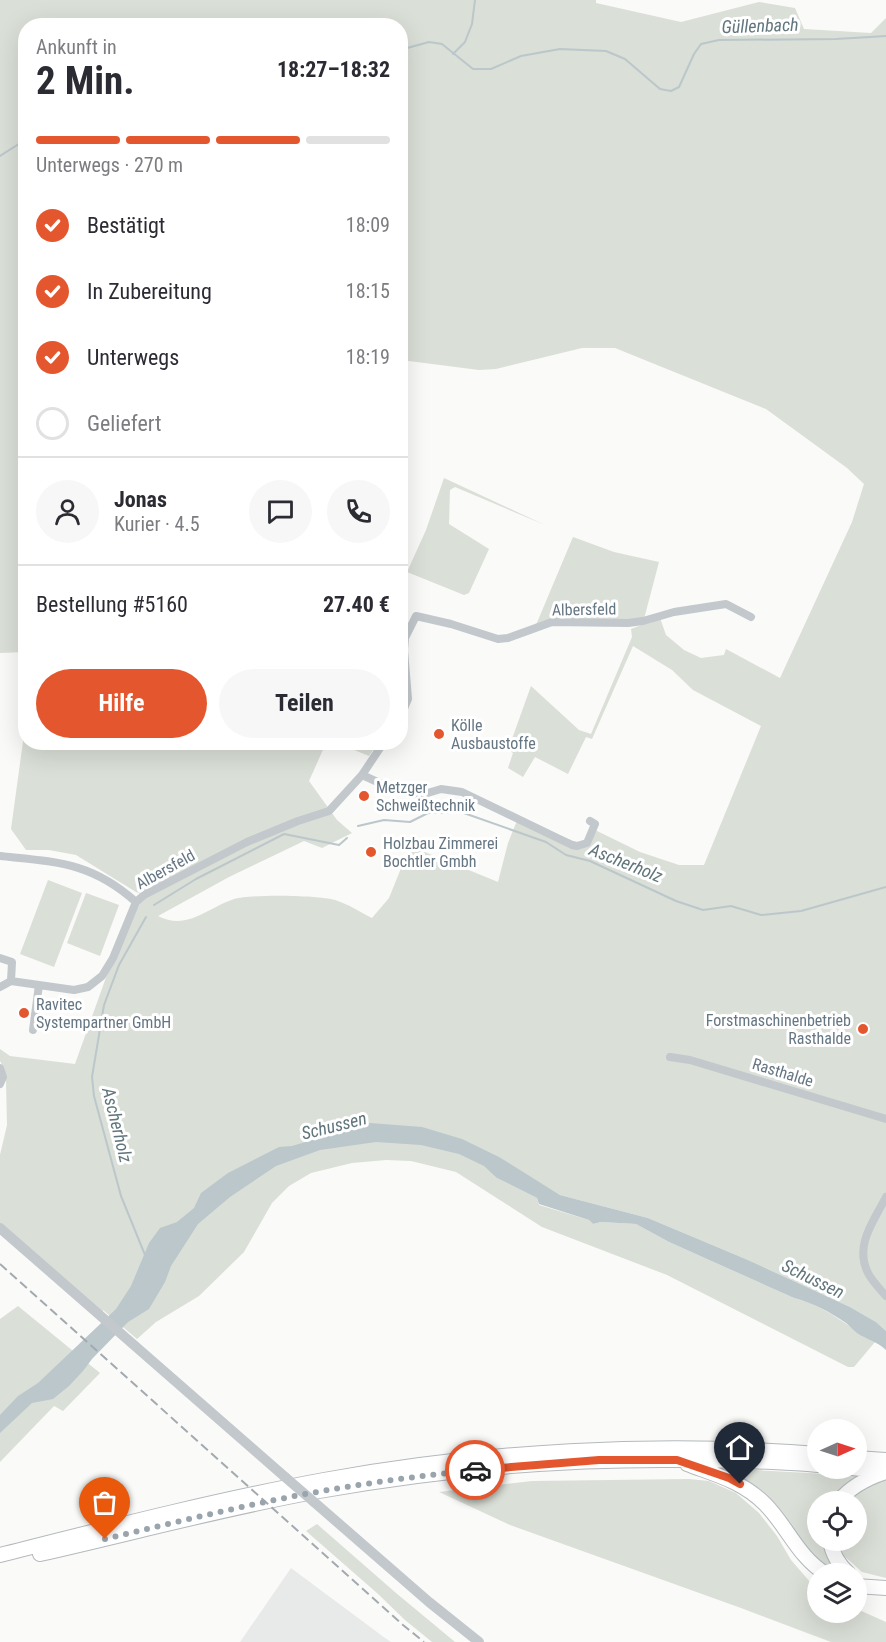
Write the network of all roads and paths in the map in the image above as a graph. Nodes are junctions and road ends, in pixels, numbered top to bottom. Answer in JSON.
{"nodes":[{"id":1,"x":751,"y":617,"type":"dead end"},
{"id":2,"x":408,"y":632,"type":"edge"},
{"id":3,"x":379,"y":750,"type":"edge"},
{"id":4,"x":362,"y":775,"type":"junction"},
{"id":5,"x":590,"y":821,"type":"dead end"},
{"id":6,"x":0,"y":856,"type":"edge"},
{"id":7,"x":136,"y":902,"type":"junction"},
{"id":8,"x":0,"y":958,"type":"edge"},
{"id":9,"x":11,"y":981,"type":"junction"},
{"id":10,"x":39,"y":986,"type":"junction"},
{"id":11,"x":0,"y":987,"type":"edge"},
{"id":12,"x":33,"y":1030,"type":"dead end"},
{"id":13,"x":670,"y":1057,"type":"dead end"},
{"id":14,"x":0,"y":1068,"type":"edge"},
{"id":15,"x":0,"y":1084,"type":"edge"},
{"id":16,"x":886,"y":1119,"type":"edge"},
{"id":17,"x":886,"y":1197,"type":"edge"},
{"id":18,"x":0,"y":1228,"type":"edge"},
{"id":19,"x":886,"y":1296,"type":"edge"},
{"id":20,"x":807,"y":1454,"type":"edge"},
{"id":21,"x":685,"y":1457,"type":"junction"},
{"id":22,"x":867,"y":1461,"type":"edge"},
{"id":23,"x":807,"y":1464,"type":"edge"},
{"id":24,"x":886,"y":1466,"type":"edge"},
{"id":25,"x":867,"y":1467,"type":"edge"},
{"id":26,"x":847,"y":1491,"type":"edge"},
{"id":27,"x":0,"y":1555,"type":"edge"},
{"id":28,"x":0,"y":1563,"type":"edge"},
{"id":29,"x":811,"y":1563,"type":"edge"},
{"id":30,"x":867,"y":1582,"type":"edge"},
{"id":31,"x":881,"y":1588,"type":"edge"},
{"id":32,"x":479,"y":1642,"type":"edge"}],
"edges":[{"from":1,"to":2,"type":"street","name":"Albersfeld"},
{"from":3,"to":4,"type":"street","name":"Albersfeld"},
{"from":4,"to":5,"type":"street"},
{"from":4,"to":7,"type":"street","name":"Albersfeld"},
{"from":6,"to":7,"type":"street"},
{"from":7,"to":10,"type":"street"},
{"from":8,"to":9,"type":"street"},
{"from":9,"to":10,"type":"street"},
{"from":9,"to":11,"type":"street"},
{"from":10,"to":12,"type":"street"},
{"from":13,"to":16,"type":"street","name":"Rasthalde"},
{"from":14,"to":15,"type":"street"},
{"from":17,"to":19,"type":"street"},
{"from":18,"to":32,"type":"street","bridge":true},
{"from":20,"to":21,"type":"highway"},
{"from":21,"to":23,"type":"highway"},
{"from":21,"to":27,"type":"highway"},
{"from":21,"to":28,"type":"highway"},
{"from":21,"to":29,"type":"highway"},
{"from":22,"to":24,"type":"highway"},
{"from":24,"to":25,"type":"highway"},
{"from":24,"to":26,"type":"highway"},
{"from":30,"to":31,"type":"highway"}]}
